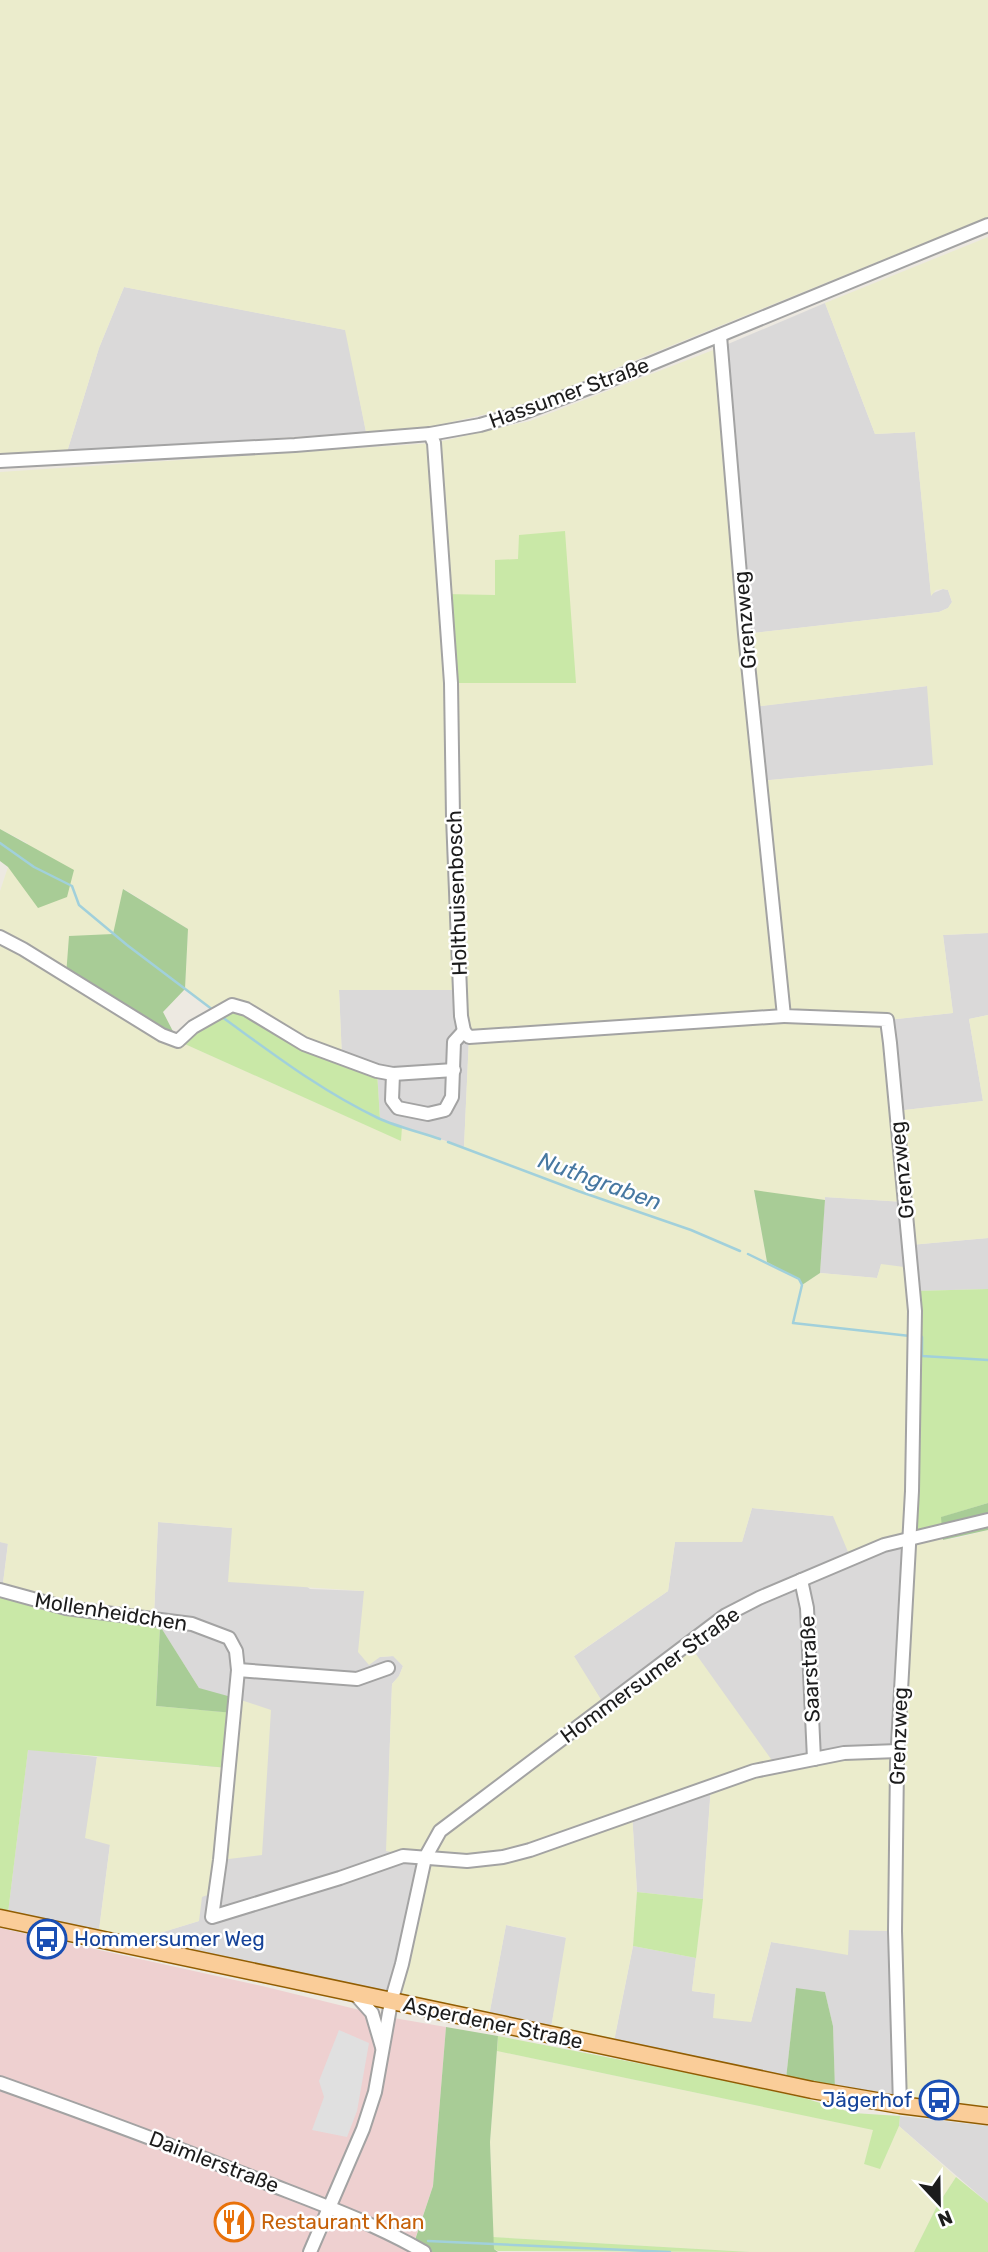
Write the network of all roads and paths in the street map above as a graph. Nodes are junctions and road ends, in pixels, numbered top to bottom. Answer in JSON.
{"nodes":[{"id":1,"x":988,"y":225,"type":"edge"},
{"id":2,"x":720,"y":336,"type":"junction"},
{"id":3,"x":430,"y":434,"type":"junction"},
{"id":4,"x":0,"y":461,"type":"edge"},
{"id":5,"x":0,"y":937,"type":"edge"},
{"id":6,"x":784,"y":1016,"type":"junction"},
{"id":7,"x":464,"y":1031,"type":"junction"},
{"id":8,"x":454,"y":1070,"type":"junction"},
{"id":9,"x":393,"y":1074,"type":"junction"},
{"id":10,"x":988,"y":1520,"type":"edge"},
{"id":11,"x":908,"y":1538,"type":"junction"},
{"id":12,"x":801,"y":1580,"type":"junction"},
{"id":13,"x":0,"y":1590,"type":"edge"},
{"id":14,"x":388,"y":1668,"type":"dead end"},
{"id":15,"x":238,"y":1670,"type":"junction"},
{"id":16,"x":898,"y":1751,"type":"junction"},
{"id":17,"x":814,"y":1759,"type":"junction"},
{"id":18,"x":425,"y":1858,"type":"junction"},
{"id":19,"x":0,"y":1918,"type":"edge"},
{"id":20,"x":355,"y":1994,"type":"junction"},
{"id":21,"x":391,"y":2002,"type":"junction"},
{"id":22,"x":383,"y":2051,"type":"junction"},
{"id":23,"x":0,"y":2083,"type":"edge"},
{"id":24,"x":900,"y":2105,"type":"junction"},
{"id":25,"x":988,"y":2116,"type":"edge"},
{"id":26,"x":329,"y":2208,"type":"junction"},
{"id":27,"x":310,"y":2252,"type":"edge"},
{"id":28,"x":424,"y":2252,"type":"edge"}],
"edges":[{"from":1,"to":2,"type":"street","name":"Hassumer Straße"},
{"from":2,"to":3,"type":"street","name":"Hassumer Straße"},
{"from":2,"to":6,"type":"street","name":"Grenzweg"},
{"from":3,"to":4,"type":"street","name":"Hassumer Straße"},
{"from":3,"to":7,"type":"street","name":"Holthuisenbosch"},
{"from":5,"to":9,"type":"street"},
{"from":6,"to":7,"type":"street"},
{"from":6,"to":11,"type":"street","name":"Grenzweg"},
{"from":7,"to":8,"type":"street"},
{"from":8,"to":9,"type":"street"},
{"from":8,"to":9,"type":"street"},
{"from":10,"to":11,"type":"street","name":"Hommersumer Straße"},
{"from":11,"to":12,"type":"street","name":"Hommersumer Straße"},
{"from":11,"to":16,"type":"street","name":"Grenzweg"},
{"from":12,"to":17,"type":"street","name":"Saarstraße"},
{"from":12,"to":18,"type":"street","name":"Hommersumer Straße"},
{"from":13,"to":15,"type":"street","name":"Mollenheidchen"},
{"from":14,"to":15,"type":"street"},
{"from":15,"to":18,"type":"street","name":"Mollenheidchen"},
{"from":16,"to":17,"type":"street"},
{"from":16,"to":24,"type":"street","name":"Grenzweg"},
{"from":17,"to":18,"type":"street"},
{"from":18,"to":21,"type":"street","name":"Hommersumer Straße"},
{"from":19,"to":20,"type":"main road","name":"Asperdener Straße"},
{"from":20,"to":21,"type":"main road","name":"Asperdener Straße"},
{"from":20,"to":22,"type":"street"},
{"from":21,"to":22,"type":"street","name":"Hommersumer Straße"},
{"from":21,"to":24,"type":"main road","name":"Asperdener Straße"},
{"from":22,"to":26,"type":"street","name":"Hommersumer Straße"},
{"from":23,"to":26,"type":"street","name":"Daimlerstraße"},
{"from":24,"to":25,"type":"main road","name":"Asperdener Straße"},
{"from":26,"to":27,"type":"street","name":"Hommersumer Straße"},
{"from":26,"to":28,"type":"street","name":"Daimlerstraße"}]}
